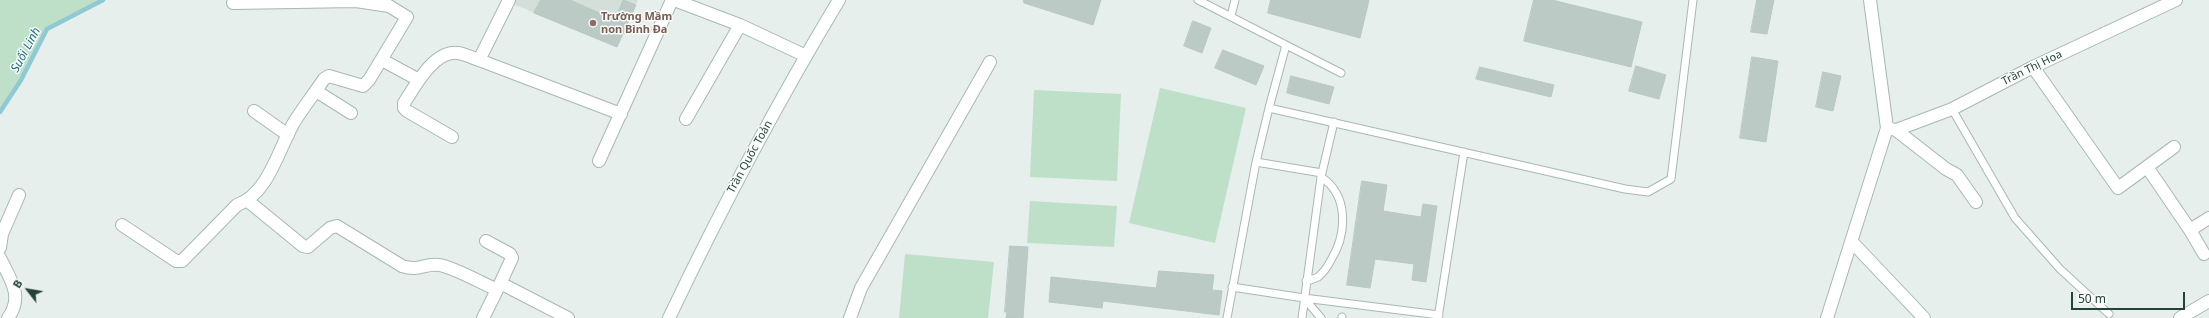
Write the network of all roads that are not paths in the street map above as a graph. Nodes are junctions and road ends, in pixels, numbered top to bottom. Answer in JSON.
{"nodes":[{"id":1,"x":509,"y":0,"type":"edge"},
{"id":2,"x":673,"y":0,"type":"edge"},
{"id":3,"x":839,"y":0,"type":"edge"},
{"id":4,"x":1198,"y":0,"type":"edge"},
{"id":5,"x":1236,"y":0,"type":"edge"},
{"id":6,"x":1693,"y":0,"type":"edge"},
{"id":7,"x":1870,"y":0,"type":"edge"},
{"id":8,"x":2176,"y":0,"type":"edge"},
{"id":9,"x":233,"y":3,"type":"dead end"},
{"id":10,"x":1231,"y":16,"type":"junction"},
{"id":11,"x":740,"y":25,"type":"junction"},
{"id":12,"x":1286,"y":45,"type":"junction"},
{"id":13,"x":806,"y":56,"type":"junction"},
{"id":14,"x":382,"y":60,"type":"junction"},
{"id":15,"x":479,"y":60,"type":"junction"},
{"id":16,"x":990,"y":62,"type":"dead end"},
{"id":17,"x":2033,"y":66,"type":"junction"},
{"id":18,"x":1340,"y":73,"type":"dead end"},
{"id":19,"x":419,"y":80,"type":"junction"},
{"id":20,"x":316,"y":91,"type":"junction"},
{"id":21,"x":1269,"y":108,"type":"junction"},
{"id":22,"x":1952,"y":109,"type":"junction"},
{"id":23,"x":254,"y":111,"type":"dead end"},
{"id":24,"x":351,"y":113,"type":"dead end"},
{"id":25,"x":621,"y":114,"type":"junction"},
{"id":26,"x":686,"y":119,"type":"dead end"},
{"id":27,"x":1334,"y":122,"type":"junction"},
{"id":28,"x":1892,"y":129,"type":"junction"},
{"id":29,"x":288,"y":134,"type":"junction"},
{"id":30,"x":452,"y":137,"type":"dead end"},
{"id":31,"x":2174,"y":147,"type":"dead end"},
{"id":32,"x":1464,"y":152,"type":"junction"},
{"id":33,"x":599,"y":161,"type":"dead end"},
{"id":34,"x":1256,"y":162,"type":"junction"},
{"id":35,"x":2147,"y":167,"type":"junction"},
{"id":36,"x":1322,"y":175,"type":"junction"},
{"id":37,"x":20,"y":196,"type":"dead end"},
{"id":38,"x":248,"y":201,"type":"junction"},
{"id":39,"x":1976,"y":202,"type":"dead end"},
{"id":40,"x":2209,"y":218,"type":"edge"},
{"id":41,"x":122,"y":225,"type":"dead end"},
{"id":42,"x":2190,"y":230,"type":"junction"},
{"id":43,"x":486,"y":241,"type":"dead end"},
{"id":44,"x":1852,"y":242,"type":"junction"},
{"id":45,"x":0,"y":248,"type":"edge"},
{"id":46,"x":2204,"y":254,"type":"dead end"},
{"id":47,"x":0,"y":258,"type":"edge"},
{"id":48,"x":1306,"y":281,"type":"junction"},
{"id":49,"x":498,"y":287,"type":"junction"},
{"id":50,"x":1232,"y":287,"type":"junction"},
{"id":51,"x":1304,"y":298,"type":"junction"},
{"id":52,"x":2209,"y":301,"type":"edge"},
{"id":53,"x":2109,"y":314,"type":"dead end"},
{"id":54,"x":1438,"y":316,"type":"edge"},
{"id":55,"x":8,"y":318,"type":"edge"},
{"id":56,"x":483,"y":318,"type":"edge"},
{"id":57,"x":568,"y":318,"type":"edge"},
{"id":58,"x":669,"y":318,"type":"edge"},
{"id":59,"x":850,"y":318,"type":"edge"},
{"id":60,"x":1227,"y":318,"type":"edge"},
{"id":61,"x":1302,"y":318,"type":"edge"},
{"id":62,"x":1321,"y":318,"type":"edge"},
{"id":63,"x":1826,"y":318,"type":"edge"},
{"id":64,"x":1924,"y":318,"type":"edge"},
{"id":65,"x":2180,"y":318,"type":"edge"}],
"edges":[{"from":1,"to":15,"type":"street"},
{"from":2,"to":11,"type":"street"},
{"from":2,"to":25,"type":"street"},
{"from":3,"to":13,"type":"street","name":"Trần Quốc Toản"},
{"from":4,"to":10,"type":"lane"},
{"from":5,"to":10,"type":"lane"},
{"from":6,"to":32,"type":"lane"},
{"from":7,"to":28,"type":"street"},
{"from":8,"to":17,"type":"street","name":"Trần Thị Hoa"},
{"from":9,"to":14,"type":"street"},
{"from":10,"to":12,"type":"lane"},
{"from":11,"to":13,"type":"street"},
{"from":11,"to":26,"type":"street"},
{"from":12,"to":18,"type":"lane"},
{"from":12,"to":21,"type":"lane"},
{"from":13,"to":58,"type":"street","name":"Trần Quốc Toản"},
{"from":14,"to":19,"type":"street"},
{"from":14,"to":20,"type":"street"},
{"from":15,"to":19,"type":"street"},
{"from":15,"to":25,"type":"street"},
{"from":16,"to":59,"type":"street"},
{"from":17,"to":22,"type":"street","name":"Trần Thị Hoa"},
{"from":17,"to":35,"type":"street"},
{"from":19,"to":30,"type":"street"},
{"from":20,"to":24,"type":"street"},
{"from":20,"to":29,"type":"street"},
{"from":21,"to":27,"type":"lane"},
{"from":21,"to":34,"type":"lane"},
{"from":22,"to":28,"type":"street","name":"Trần Thị Hoa"},
{"from":22,"to":53,"type":"lane"},
{"from":23,"to":29,"type":"street"},
{"from":25,"to":33,"type":"street"},
{"from":27,"to":32,"type":"lane"},
{"from":27,"to":36,"type":"lane"},
{"from":28,"to":39,"type":"street"},
{"from":28,"to":44,"type":"street"},
{"from":29,"to":38,"type":"street"},
{"from":31,"to":35,"type":"street"},
{"from":32,"to":54,"type":"lane"},
{"from":34,"to":36,"type":"lane"},
{"from":34,"to":50,"type":"lane"},
{"from":35,"to":42,"type":"street"},
{"from":36,"to":48,"type":"lane"},
{"from":36,"to":48,"type":"lane"},
{"from":37,"to":45,"type":"street"},
{"from":38,"to":41,"type":"street"},
{"from":38,"to":49,"type":"street"},
{"from":40,"to":42,"type":"street"},
{"from":42,"to":46,"type":"street"},
{"from":43,"to":49,"type":"street"},
{"from":44,"to":63,"type":"street"},
{"from":44,"to":64,"type":"street"},
{"from":47,"to":55,"type":"street"},
{"from":48,"to":51,"type":"lane"},
{"from":49,"to":56,"type":"street"},
{"from":49,"to":57,"type":"street"},
{"from":50,"to":51,"type":"lane"},
{"from":50,"to":60,"type":"lane"},
{"from":51,"to":54,"type":"lane"},
{"from":51,"to":61,"type":"lane"},
{"from":51,"to":62,"type":"lane"},
{"from":52,"to":65,"type":"street"}]}
